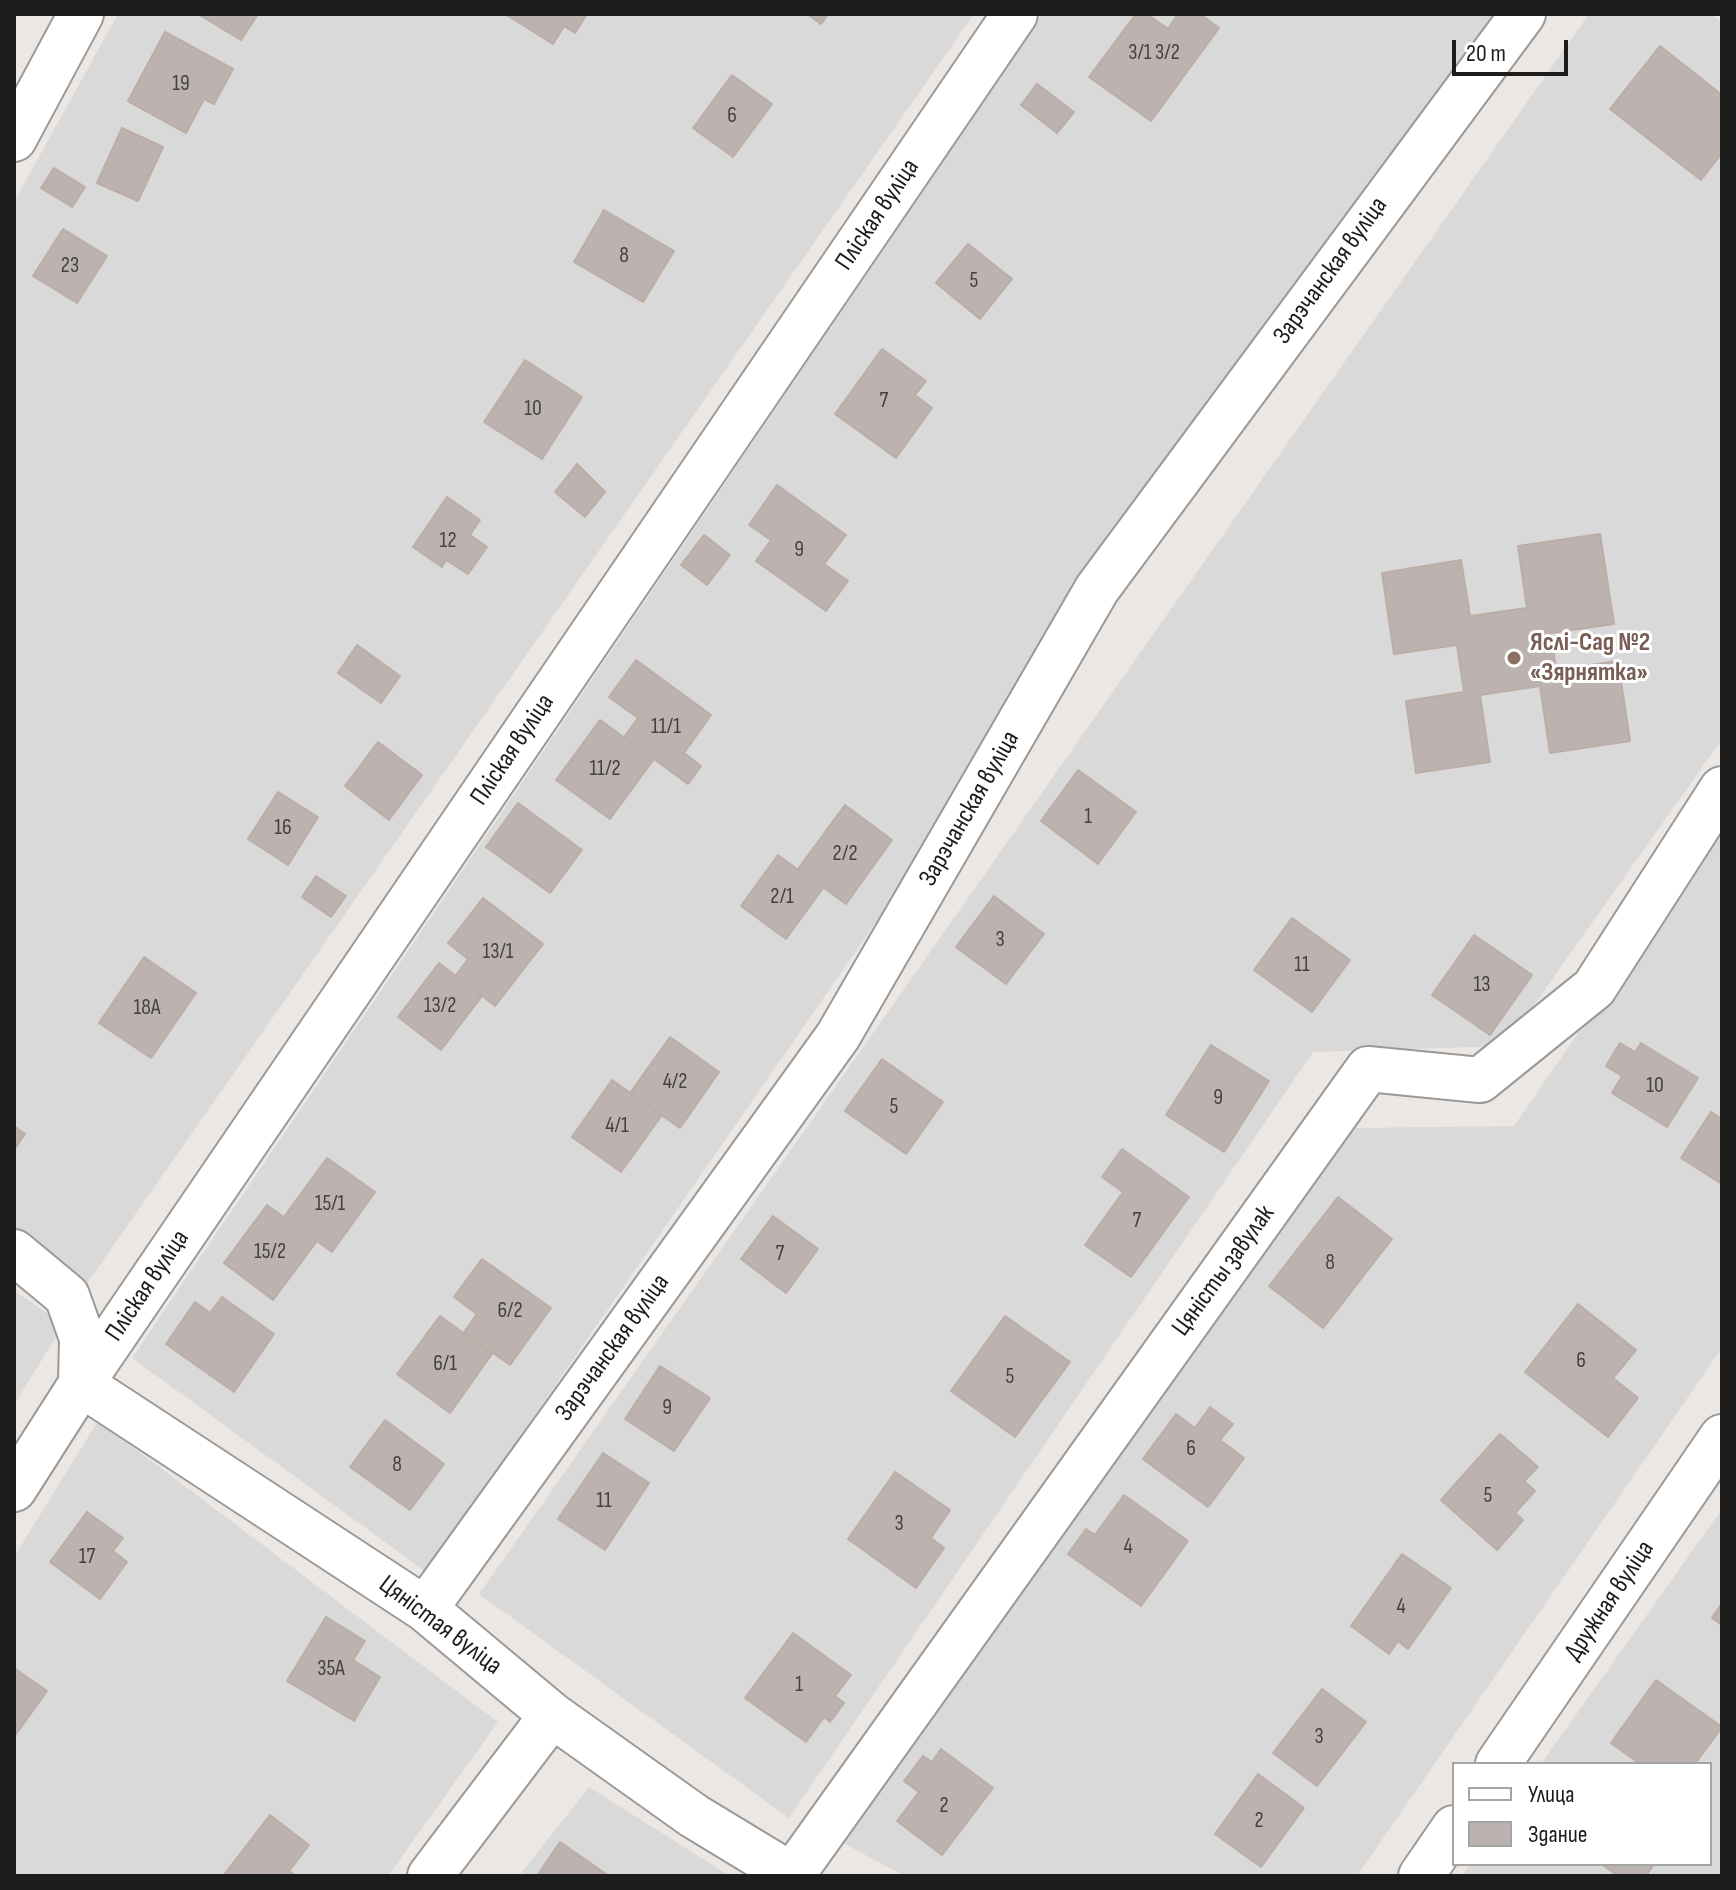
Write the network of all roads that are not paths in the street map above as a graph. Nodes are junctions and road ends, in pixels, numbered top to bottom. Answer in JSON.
{"nodes":[{"id":1,"x":81,"y":14,"type":"edge"},
{"id":2,"x":1015,"y":14,"type":"edge"},
{"id":3,"x":1523,"y":14,"type":"edge"},
{"id":4,"x":14,"y":139,"type":"edge"},
{"id":5,"x":1722,"y":789,"type":"edge"},
{"id":6,"x":14,"y":1252,"type":"edge"},
{"id":7,"x":81,"y":1384,"type":"junction"},
{"id":8,"x":1722,"y":1437,"type":"edge"},
{"id":9,"x":14,"y":1489,"type":"edge"},
{"id":10,"x":425,"y":1609,"type":"junction"},
{"id":11,"x":552,"y":1715,"type":"junction"},
{"id":12,"x":1499,"y":1762,"type":"edge"},
{"id":13,"x":1452,"y":1831,"type":"edge"},
{"id":14,"x":430,"y":1876,"type":"edge"},
{"id":15,"x":793,"y":1876,"type":"edge"},
{"id":16,"x":1421,"y":1876,"type":"edge"}],
"edges":[{"from":1,"to":4,"type":"street"},
{"from":2,"to":7,"type":"street","name":"Пліская вуліца"},
{"from":3,"to":10,"type":"street","name":"Зарэчанская вуліца"},
{"from":5,"to":15,"type":"street","name":"Цяністы завулак"},
{"from":6,"to":7,"type":"street"},
{"from":7,"to":9,"type":"street","name":"Пліская вуліца"},
{"from":7,"to":10,"type":"street","name":"Цяністая вуліца"},
{"from":8,"to":12,"type":"street","name":"Дружная вуліца"},
{"from":10,"to":11,"type":"street","name":"Цяністая вуліца"},
{"from":11,"to":14,"type":"street"},
{"from":11,"to":15,"type":"street","name":"Цяністая вуліца"},
{"from":13,"to":16,"type":"street"}]}
